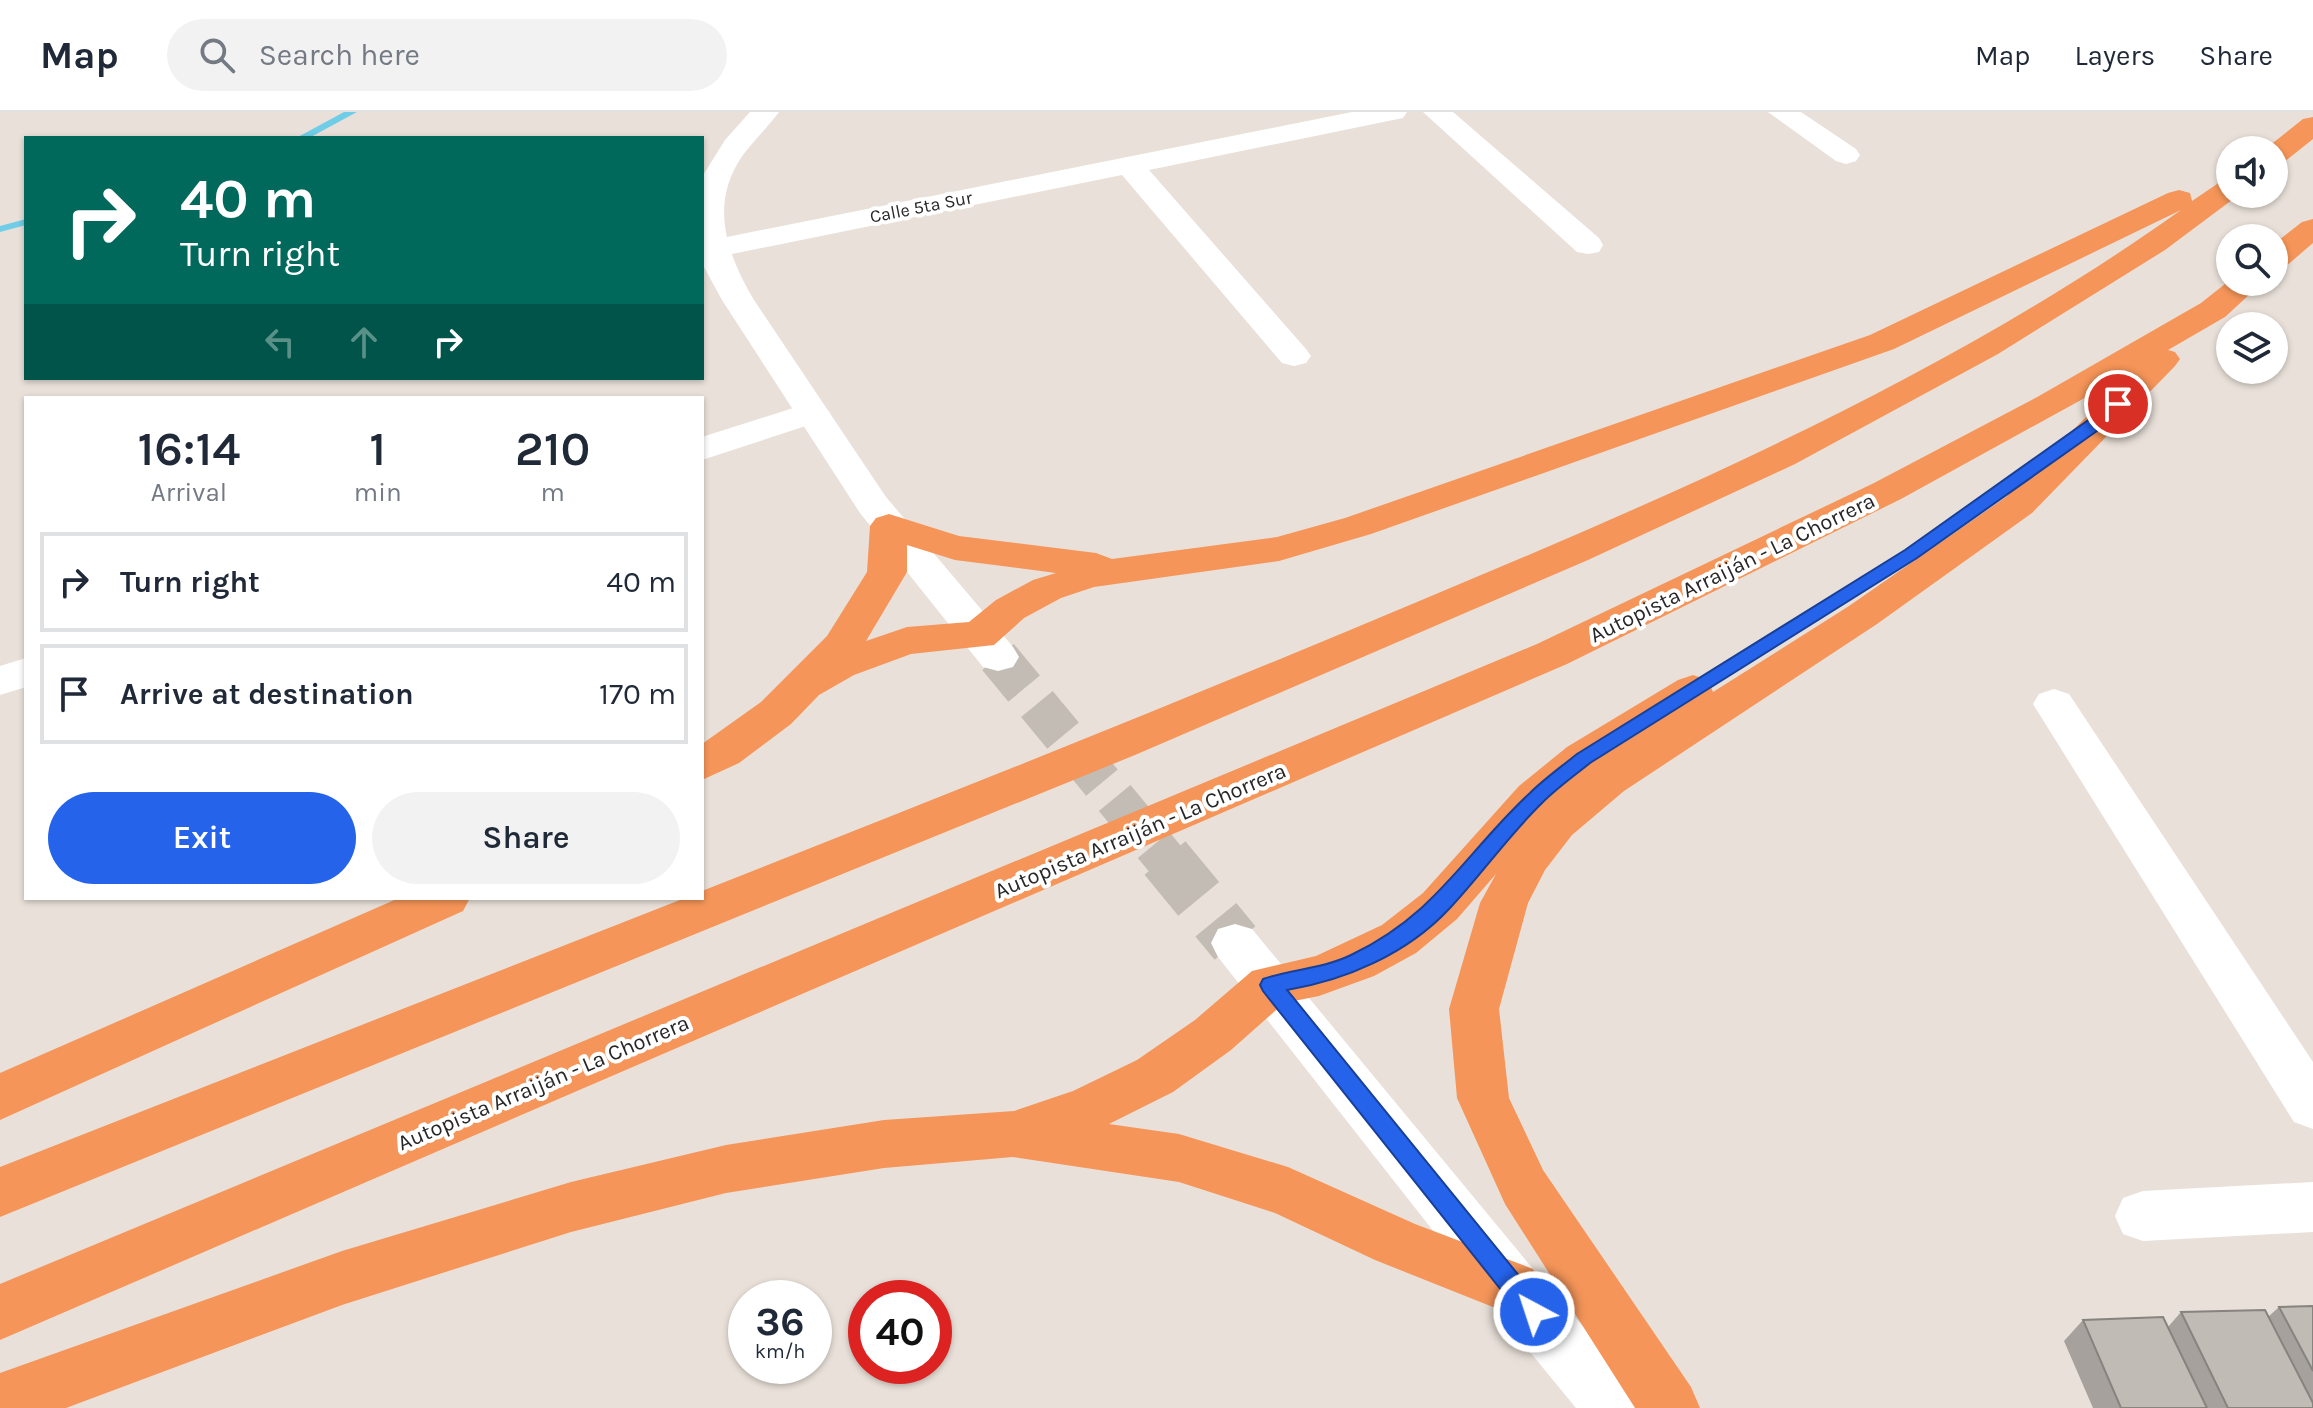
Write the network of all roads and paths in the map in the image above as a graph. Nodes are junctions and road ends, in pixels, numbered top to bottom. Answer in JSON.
{"nodes":[{"id":1,"x":765,"y":112,"type":"edge"},
{"id":2,"x":1393,"y":112,"type":"edge"},
{"id":3,"x":1437,"y":112,"type":"edge"},
{"id":4,"x":1782,"y":112,"type":"edge"},
{"id":5,"x":2313,"y":125,"type":"edge"},
{"id":6,"x":2288,"y":144,"type":"edge"},
{"id":7,"x":1846,"y":155,"type":"dead end"},
{"id":8,"x":1129,"y":165,"type":"junction"},
{"id":9,"x":2216,"y":181,"type":"edge"},
{"id":10,"x":2216,"y":198,"type":"edge"},
{"id":11,"x":2313,"y":228,"type":"edge"},
{"id":12,"x":1588,"y":245,"type":"dead end"},
{"id":13,"x":712,"y":249,"type":"junction"},
{"id":14,"x":2288,"y":249,"type":"edge"},
{"id":15,"x":2230,"y":296,"type":"edge"},
{"id":16,"x":1294,"y":356,"type":"dead end"},
{"id":17,"x":812,"y":413,"type":"junction"},
{"id":18,"x":2099,"y":422,"type":"junction"},
{"id":19,"x":704,"y":448,"type":"edge"},
{"id":20,"x":889,"y":526,"type":"junction"},
{"id":21,"x":1134,"y":568,"type":"junction"},
{"id":22,"x":989,"y":646,"type":"junction"},
{"id":23,"x":24,"y":673,"type":"edge"},
{"id":24,"x":0,"y":681,"type":"edge"},
{"id":25,"x":809,"y":683,"type":"junction"},
{"id":26,"x":2054,"y":704,"type":"dead end"},
{"id":27,"x":704,"y":763,"type":"edge"},
{"id":28,"x":442,"y":900,"type":"edge"},
{"id":29,"x":1235,"y":943,"type":"tunnel mouth"},
{"id":30,"x":1270,"y":985,"type":"junction"},
{"id":31,"x":0,"y":1097,"type":"edge"},
{"id":32,"x":2313,"y":1106,"type":"edge"},
{"id":33,"x":1013,"y":1134,"type":"junction"},
{"id":34,"x":0,"y":1192,"type":"edge"},
{"id":35,"x":2313,"y":1207,"type":"edge"},
{"id":36,"x":2143,"y":1216,"type":"dead end"},
{"id":37,"x":1513,"y":1288,"type":"junction"},
{"id":38,"x":0,"y":1312,"type":"edge"},
{"id":39,"x":0,"y":1403,"type":"edge"},
{"id":40,"x":1615,"y":1408,"type":"edge"},
{"id":41,"x":1670,"y":1408,"type":"edge"}],
"edges":[{"from":1,"to":13,"type":"street"},
{"from":2,"to":8,"type":"street","name":"Calle 5ta Sur"},
{"from":3,"to":12,"type":"street"},
{"from":4,"to":7,"type":"street"},
{"from":5,"to":6,"type":"highway"},
{"from":8,"to":13,"type":"street","name":"Calle 5ta Sur"},
{"from":8,"to":16,"type":"street"},
{"from":9,"to":21,"type":"highway"},
{"from":10,"to":34,"type":"highway"},
{"from":11,"to":14,"type":"highway"},
{"from":13,"to":17,"type":"street"},
{"from":15,"to":18,"type":"highway"},
{"from":15,"to":38,"type":"highway","name":"Autopista Arraiján - La Chorrera"},
{"from":17,"to":19,"type":"street"},
{"from":17,"to":20,"type":"street"},
{"from":18,"to":30,"type":"highway"},
{"from":18,"to":41,"type":"highway"},
{"from":20,"to":21,"type":"highway"},
{"from":20,"to":22,"type":"street"},
{"from":20,"to":25,"type":"highway"},
{"from":21,"to":22,"type":"highway"},
{"from":22,"to":25,"type":"highway"},
{"from":23,"to":24,"type":"street"},
{"from":25,"to":27,"type":"highway"},
{"from":26,"to":32,"type":"street"},
{"from":28,"to":31,"type":"highway"},
{"from":29,"to":30,"type":"street"},
{"from":30,"to":33,"type":"highway"},
{"from":30,"to":37,"type":"street"},
{"from":33,"to":37,"type":"highway"},
{"from":33,"to":39,"type":"highway"},
{"from":35,"to":36,"type":"street"},
{"from":37,"to":40,"type":"street"}]}
